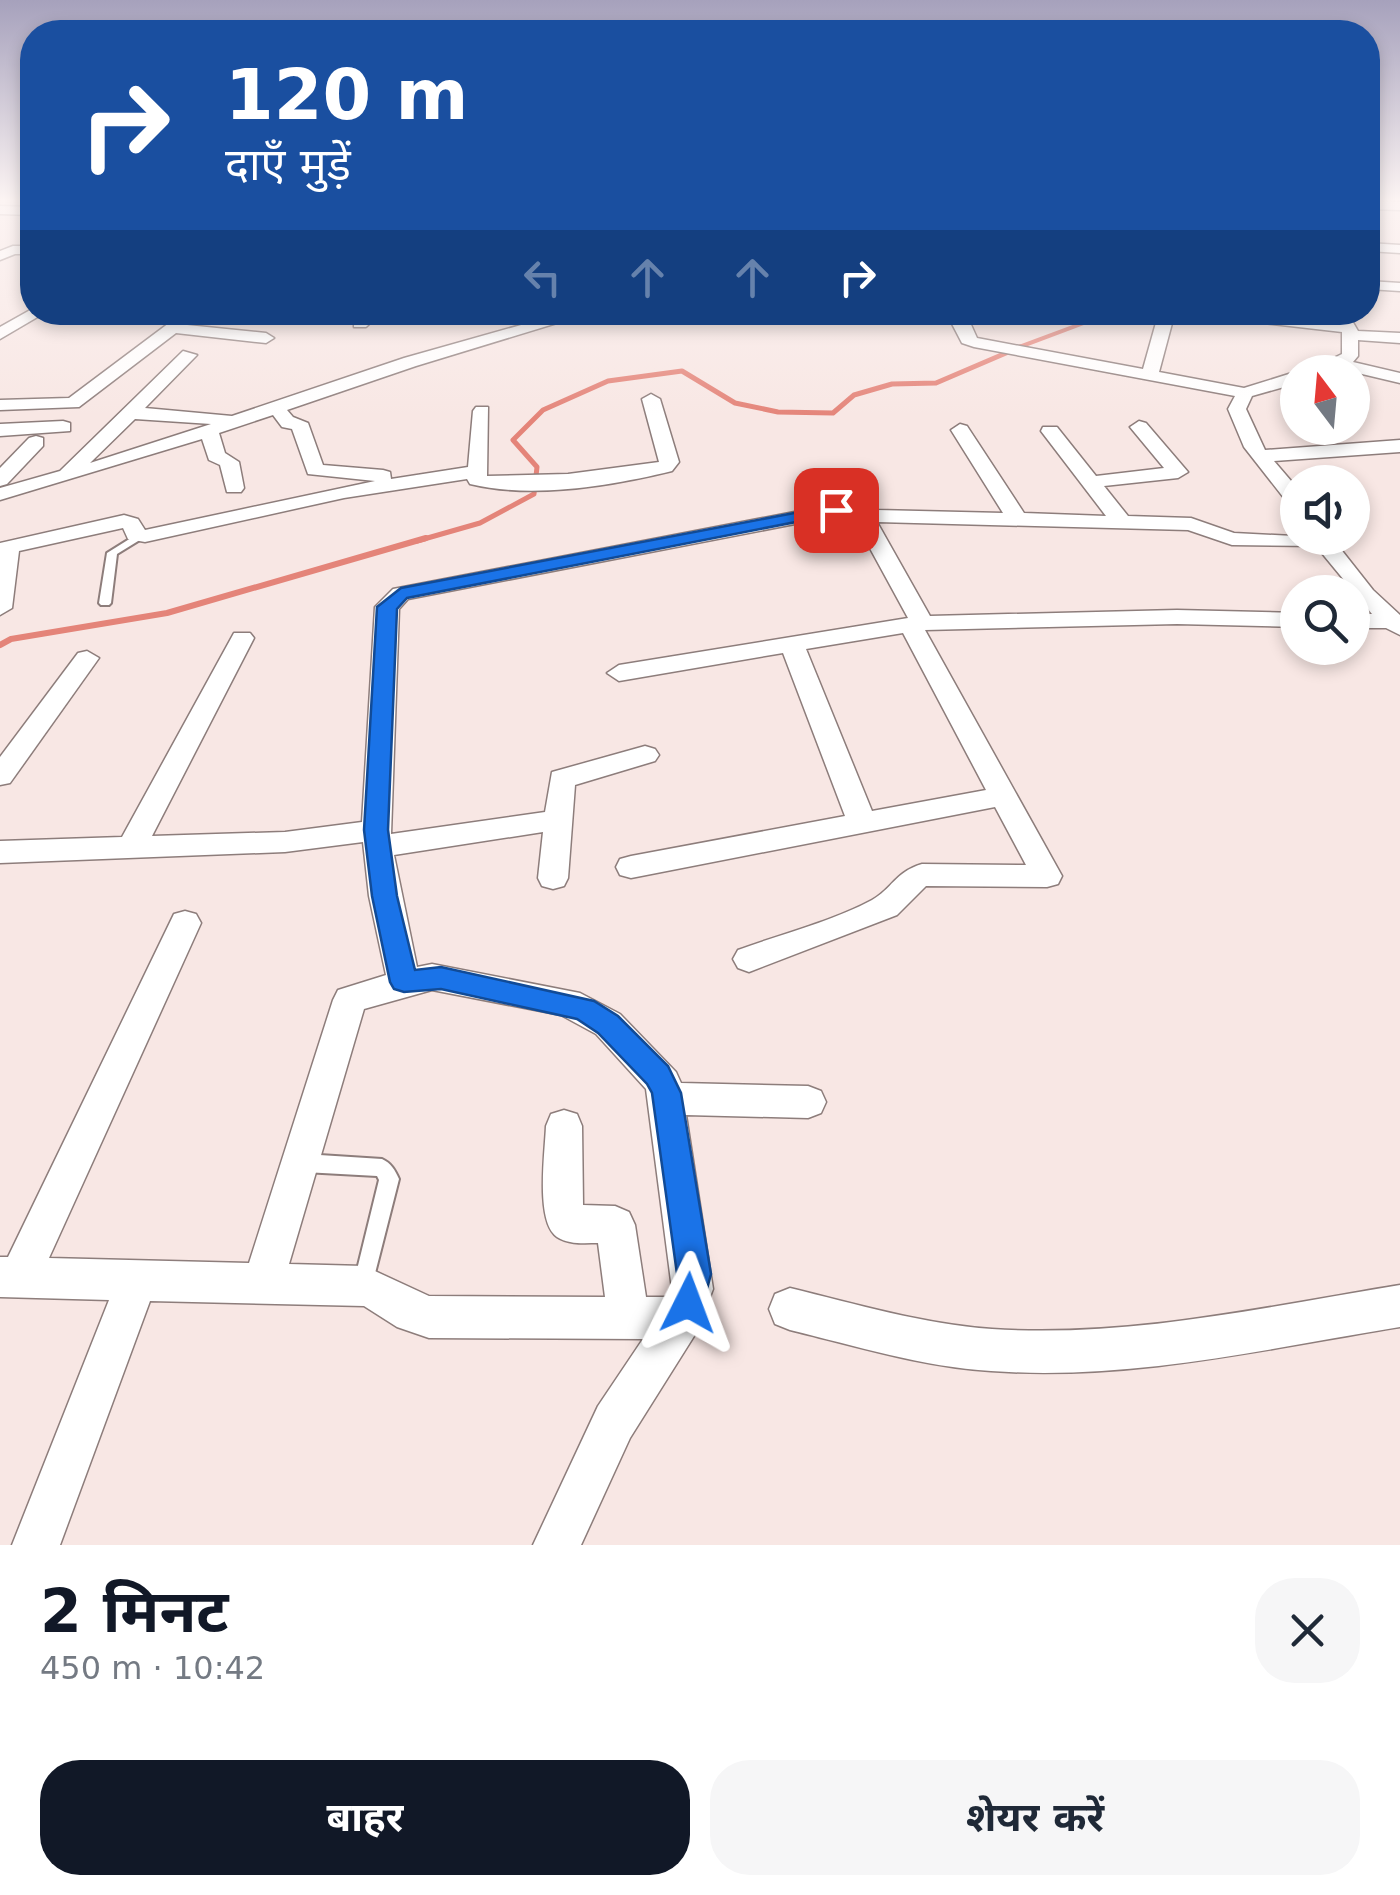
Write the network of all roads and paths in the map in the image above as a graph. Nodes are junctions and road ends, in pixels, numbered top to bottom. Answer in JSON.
{"nodes":[{"id":1,"x":176,"y":325,"type":"edge"},
{"id":2,"x":196,"y":325,"type":"edge"},
{"id":3,"x":540,"y":325,"type":"edge"},
{"id":4,"x":965,"y":325,"type":"edge"},
{"id":5,"x":1163,"y":325,"type":"edge"},
{"id":6,"x":1311,"y":325,"type":"edge"},
{"id":7,"x":1347,"y":325,"type":"edge"},
{"id":8,"x":1350,"y":331,"type":"junction"},
{"id":9,"x":266,"y":338,"type":"dead end"},
{"id":10,"x":1400,"y":338,"type":"edge"},
{"id":11,"x":188,"y":354,"type":"dead end"},
{"id":12,"x":1350,"y":355,"type":"edge"},
{"id":13,"x":1370,"y":371,"type":"edge"},
{"id":14,"x":1150,"y":375,"type":"junction"},
{"id":15,"x":1400,"y":378,"type":"edge"},
{"id":16,"x":1280,"y":383,"type":"edge"},
{"id":17,"x":1245,"y":394,"type":"junction"},
{"id":18,"x":651,"y":399,"type":"dead end"},
{"id":19,"x":0,"y":404,"type":"edge"},
{"id":20,"x":277,"y":408,"type":"junction"},
{"id":21,"x":482,"y":412,"type":"dead end"},
{"id":22,"x":131,"y":413,"type":"junction"},
{"id":23,"x":241,"y":420,"type":"junction"},
{"id":24,"x":63,"y":427,"type":"dead end"},
{"id":25,"x":1139,"y":427,"type":"dead end"},
{"id":26,"x":0,"y":430,"type":"edge"},
{"id":27,"x":960,"y":430,"type":"dead end"},
{"id":28,"x":209,"y":431,"type":"junction"},
{"id":29,"x":1050,"y":431,"type":"dead end"},
{"id":30,"x":36,"y":442,"type":"dead end"},
{"id":31,"x":1400,"y":446,"type":"edge"},
{"id":32,"x":1259,"y":456,"type":"junction"},
{"id":33,"x":476,"y":472,"type":"junction"},
{"id":34,"x":65,"y":476,"type":"junction"},
{"id":35,"x":0,"y":480,"type":"edge"},
{"id":36,"x":1280,"y":481,"type":"edge"},
{"id":37,"x":1091,"y":482,"type":"junction"},
{"id":38,"x":399,"y":484,"type":"junction"},
{"id":39,"x":234,"y":488,"type":"dead end"},
{"id":40,"x":0,"y":494,"type":"edge"},
{"id":41,"x":862,"y":514,"type":"junction"},
{"id":42,"x":1018,"y":520,"type":"junction"},
{"id":43,"x":1122,"y":522,"type":"junction"},
{"id":44,"x":139,"y":536,"type":"junction"},
{"id":45,"x":1280,"y":540,"type":"edge"},
{"id":46,"x":5,"y":548,"type":"edge"},
{"id":47,"x":1335,"y":555,"type":"edge"},
{"id":48,"x":104,"y":603,"type":"dead end"},
{"id":49,"x":0,"y":608,"type":"edge"},
{"id":50,"x":1280,"y":620,"type":"edge"},
{"id":51,"x":1370,"y":622,"type":"edge"},
{"id":52,"x":916,"y":624,"type":"junction"},
{"id":53,"x":1396,"y":624,"type":"edge"},
{"id":54,"x":242,"y":638,"type":"dead end"},
{"id":55,"x":792,"y":645,"type":"junction"},
{"id":56,"x":87,"y":658,"type":"dead end"},
{"id":57,"x":619,"y":673,"type":"dead end"},
{"id":58,"x":645,"y":755,"type":"dead end"},
{"id":59,"x":0,"y":776,"type":"edge"},
{"id":60,"x":1005,"y":796,"type":"junction"},
{"id":61,"x":556,"y":820,"type":"junction"},
{"id":62,"x":862,"y":823,"type":"junction"},
{"id":63,"x":377,"y":838,"type":"junction"},
{"id":64,"x":131,"y":848,"type":"junction"},
{"id":65,"x":0,"y":852,"type":"edge"},
{"id":66,"x":630,"y":867,"type":"dead end"},
{"id":67,"x":553,"y":878,"type":"dead end"},
{"id":68,"x":185,"y":923,"type":"dead end"},
{"id":69,"x":749,"y":959,"type":"dead end"},
{"id":70,"x":404,"y":982,"type":"junction"},
{"id":71,"x":667,"y":1099,"type":"junction"},
{"id":72,"x":808,"y":1102,"type":"dead end"},
{"id":73,"x":564,"y":1126,"type":"dead end"},
{"id":74,"x":298,"y":1162,"type":"junction"},
{"id":75,"x":10,"y":1277,"type":"edge"},
{"id":76,"x":137,"y":1281,"type":"junction"},
{"id":77,"x":262,"y":1285,"type":"junction"},
{"id":78,"x":364,"y":1286,"type":"junction"},
{"id":79,"x":1400,"y":1306,"type":"edge"},
{"id":80,"x":790,"y":1309,"type":"dead end"},
{"id":81,"x":628,"y":1316,"type":"junction"},
{"id":82,"x":681,"y":1318,"type":"junction"},
{"id":83,"x":36,"y":1545,"type":"edge"},
{"id":84,"x":557,"y":1545,"type":"edge"}],
"edges":[{"from":1,"to":19,"type":"street"},
{"from":2,"to":9,"type":"street"},
{"from":3,"to":20,"type":"street"},
{"from":4,"to":14,"type":"street"},
{"from":5,"to":14,"type":"street"},
{"from":6,"to":8,"type":"street"},
{"from":7,"to":8,"type":"street"},
{"from":8,"to":10,"type":"street"},
{"from":8,"to":12,"type":"street"},
{"from":11,"to":22,"type":"street"},
{"from":13,"to":15,"type":"street"},
{"from":14,"to":17,"type":"street"},
{"from":16,"to":17,"type":"street"},
{"from":17,"to":32,"type":"street"},
{"from":18,"to":33,"type":"street"},
{"from":20,"to":23,"type":"street"},
{"from":20,"to":38,"type":"street"},
{"from":21,"to":33,"type":"street"},
{"from":22,"to":23,"type":"street"},
{"from":22,"to":34,"type":"street"},
{"from":23,"to":28,"type":"street"},
{"from":24,"to":26,"type":"street"},
{"from":25,"to":37,"type":"street"},
{"from":27,"to":42,"type":"street"},
{"from":28,"to":34,"type":"street"},
{"from":28,"to":39,"type":"street"},
{"from":29,"to":37,"type":"street"},
{"from":30,"to":35,"type":"street"},
{"from":31,"to":32,"type":"street"},
{"from":32,"to":36,"type":"street"},
{"from":33,"to":38,"type":"street"},
{"from":34,"to":40,"type":"street"},
{"from":37,"to":43,"type":"street"},
{"from":38,"to":44,"type":"street"},
{"from":41,"to":42,"type":"street"},
{"from":41,"to":52,"type":"street"},
{"from":41,"to":63,"type":"street"},
{"from":42,"to":43,"type":"street"},
{"from":43,"to":45,"type":"street"},
{"from":44,"to":46,"type":"street"},
{"from":44,"to":48,"type":"lane"},
{"from":46,"to":49,"type":"street"},
{"from":47,"to":53,"type":"street"},
{"from":50,"to":52,"type":"street"},
{"from":51,"to":53,"type":"street"},
{"from":52,"to":55,"type":"street"},
{"from":52,"to":60,"type":"street"},
{"from":54,"to":64,"type":"street"},
{"from":55,"to":57,"type":"street"},
{"from":55,"to":62,"type":"street"},
{"from":56,"to":59,"type":"street"},
{"from":58,"to":61,"type":"street"},
{"from":60,"to":62,"type":"street"},
{"from":60,"to":69,"type":"street"},
{"from":61,"to":63,"type":"street"},
{"from":61,"to":67,"type":"street"},
{"from":62,"to":66,"type":"street"},
{"from":63,"to":64,"type":"street"},
{"from":63,"to":70,"type":"street"},
{"from":64,"to":65,"type":"street"},
{"from":68,"to":75,"type":"street"},
{"from":70,"to":71,"type":"street"},
{"from":70,"to":74,"type":"street"},
{"from":71,"to":72,"type":"street"},
{"from":71,"to":82,"type":"street"},
{"from":73,"to":81,"type":"street"},
{"from":74,"to":77,"type":"street"},
{"from":74,"to":78,"type":"lane"},
{"from":75,"to":76,"type":"street"},
{"from":76,"to":77,"type":"street"},
{"from":76,"to":83,"type":"street"},
{"from":77,"to":78,"type":"street"},
{"from":78,"to":81,"type":"street"},
{"from":79,"to":80,"type":"street"},
{"from":81,"to":82,"type":"street"},
{"from":82,"to":84,"type":"street"}]}
